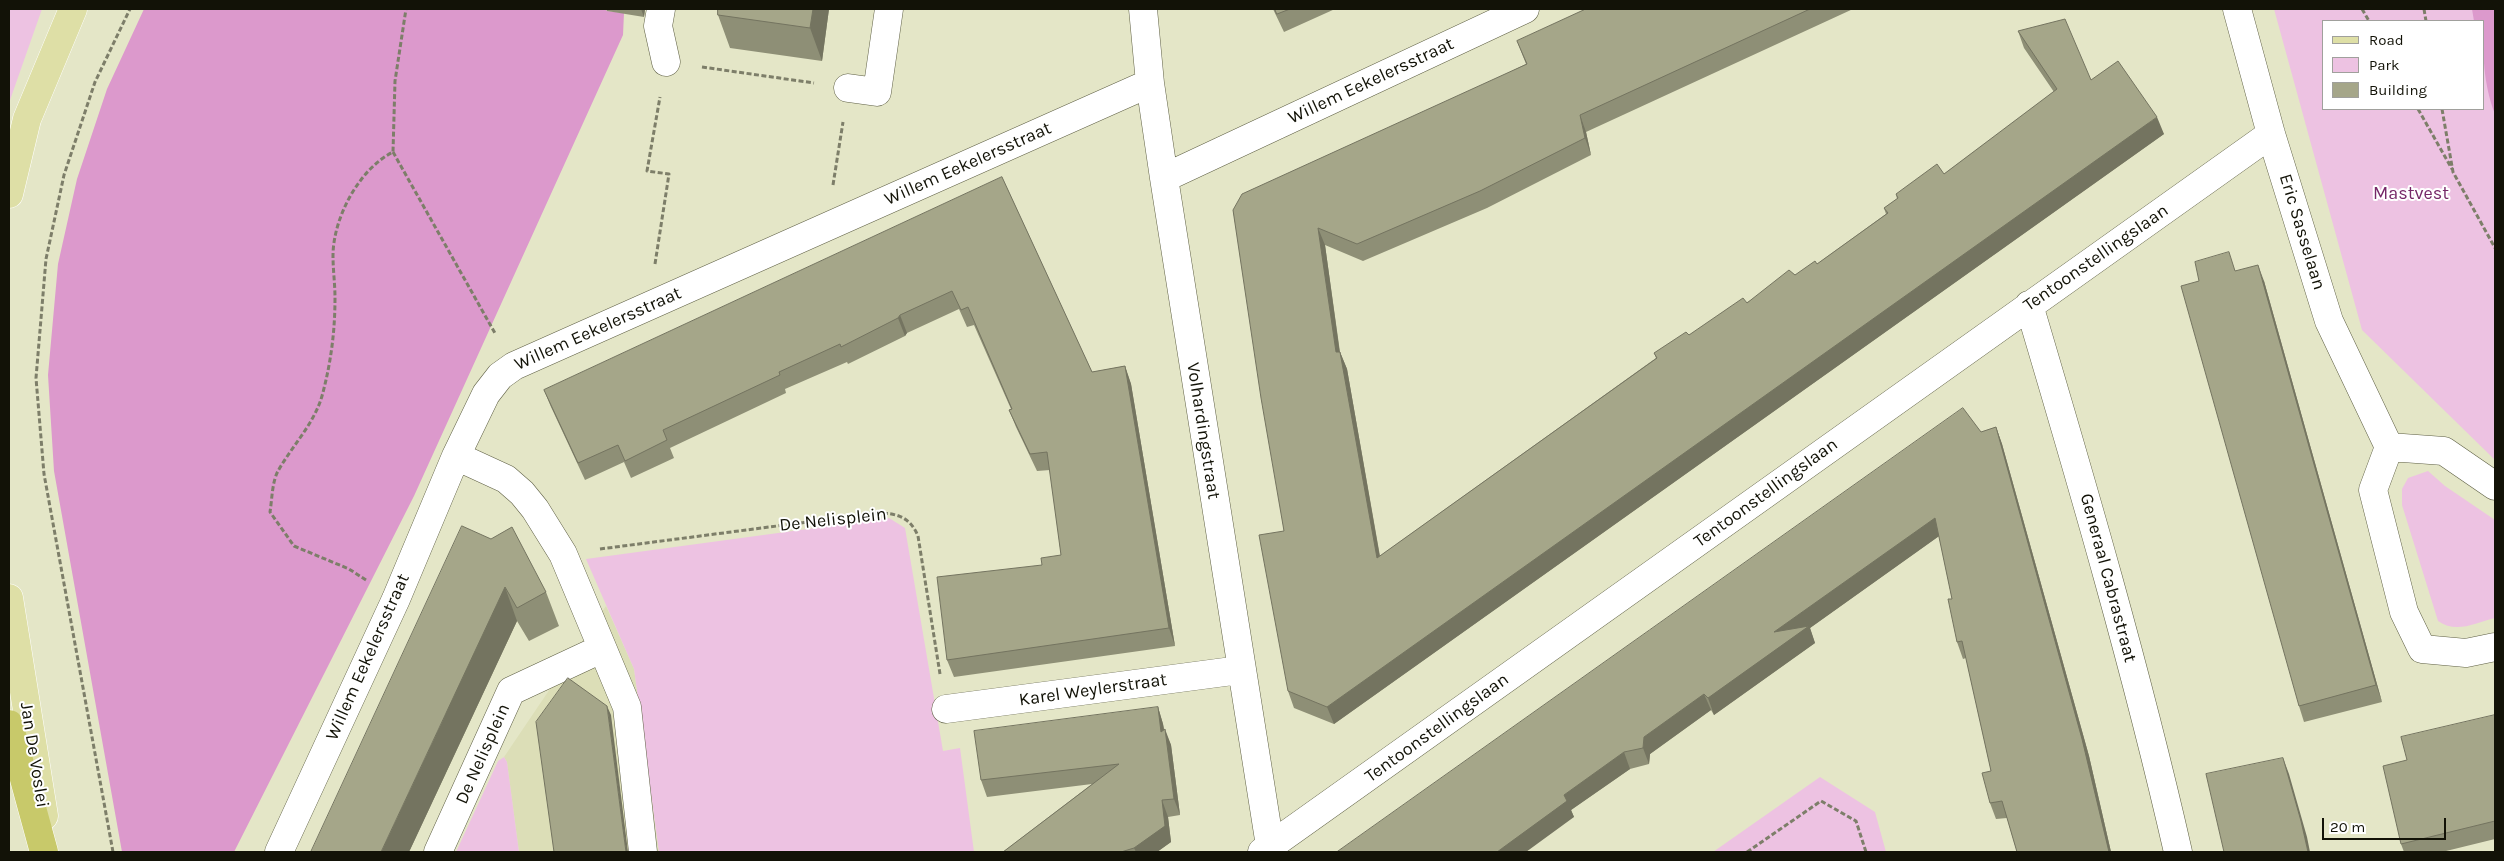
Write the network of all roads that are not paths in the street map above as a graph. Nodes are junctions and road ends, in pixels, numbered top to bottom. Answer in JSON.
{"nodes":[{"id":1,"x":73,"y":9,"type":"edge"},
{"id":2,"x":661,"y":9,"type":"edge"},
{"id":3,"x":889,"y":9,"type":"edge"},
{"id":4,"x":1142,"y":9,"type":"edge"},
{"id":5,"x":1524,"y":9,"type":"edge"},
{"id":6,"x":2236,"y":9,"type":"edge"},
{"id":7,"x":666,"y":62,"type":"road end"},
{"id":8,"x":1150,"y":83,"type":"junction"},
{"id":9,"x":848,"y":88,"type":"road end"},
{"id":10,"x":2271,"y":134,"type":"junction"},
{"id":11,"x":1164,"y":178,"type":"junction"},
{"id":12,"x":9,"y":194,"type":"edge"},
{"id":13,"x":2029,"y":305,"type":"junction"},
{"id":14,"x":2389,"y":447,"type":"junction"},
{"id":15,"x":456,"y":456,"type":"junction"},
{"id":16,"x":2495,"y":486,"type":"edge"},
{"id":17,"x":9,"y":598,"type":"edge"},
{"id":18,"x":2495,"y":647,"type":"edge"},
{"id":19,"x":601,"y":649,"type":"junction"},
{"id":20,"x":1240,"y":670,"type":"junction"},
{"id":21,"x":946,"y":709,"type":"road end"},
{"id":22,"x":9,"y":724,"type":"edge"},
{"id":23,"x":1267,"y":850,"type":"edge"},
{"id":24,"x":44,"y":852,"type":"edge"},
{"id":25,"x":51,"y":852,"type":"edge"},
{"id":26,"x":279,"y":852,"type":"edge"},
{"id":27,"x":438,"y":852,"type":"edge"},
{"id":28,"x":644,"y":852,"type":"edge"},
{"id":29,"x":2178,"y":852,"type":"edge"}],
"edges":[{"from":1,"to":12,"type":"main road"},
{"from":2,"to":7,"type":"street"},
{"from":3,"to":9,"type":"street"},
{"from":4,"to":8,"type":"street","name":"Volhardingstraat"},
{"from":5,"to":11,"type":"street","name":"Willem Eekelersstraat"},
{"from":6,"to":10,"type":"street","name":"Eric Sasselaan"},
{"from":8,"to":11,"type":"street","name":"Volhardingstraat"},
{"from":8,"to":15,"type":"street","name":"Willem Eekelersstraat"},
{"from":10,"to":13,"type":"street","name":"Tentoonstellingslaan"},
{"from":10,"to":14,"type":"street","name":"Eric Sasselaan"},
{"from":11,"to":20,"type":"street","name":"Volhardingstraat"},
{"from":13,"to":23,"type":"street","name":"Tentoonstellingslaan"},
{"from":13,"to":29,"type":"street","name":"Generaal Cabrastraat"},
{"from":14,"to":16,"type":"street"},
{"from":14,"to":18,"type":"street"},
{"from":15,"to":19,"type":"street"},
{"from":15,"to":26,"type":"street","name":"Willem Eekelersstraat"},
{"from":17,"to":25,"type":"main road","name":"Jan De Voslei"},
{"from":19,"to":27,"type":"street","name":"De Nelisplein"},
{"from":19,"to":28,"type":"street"},
{"from":20,"to":21,"type":"street","name":"Karel Weylerstraat"},
{"from":20,"to":23,"type":"street","name":"Volhardingstraat"},
{"from":22,"to":24,"type":"highway"}]}
